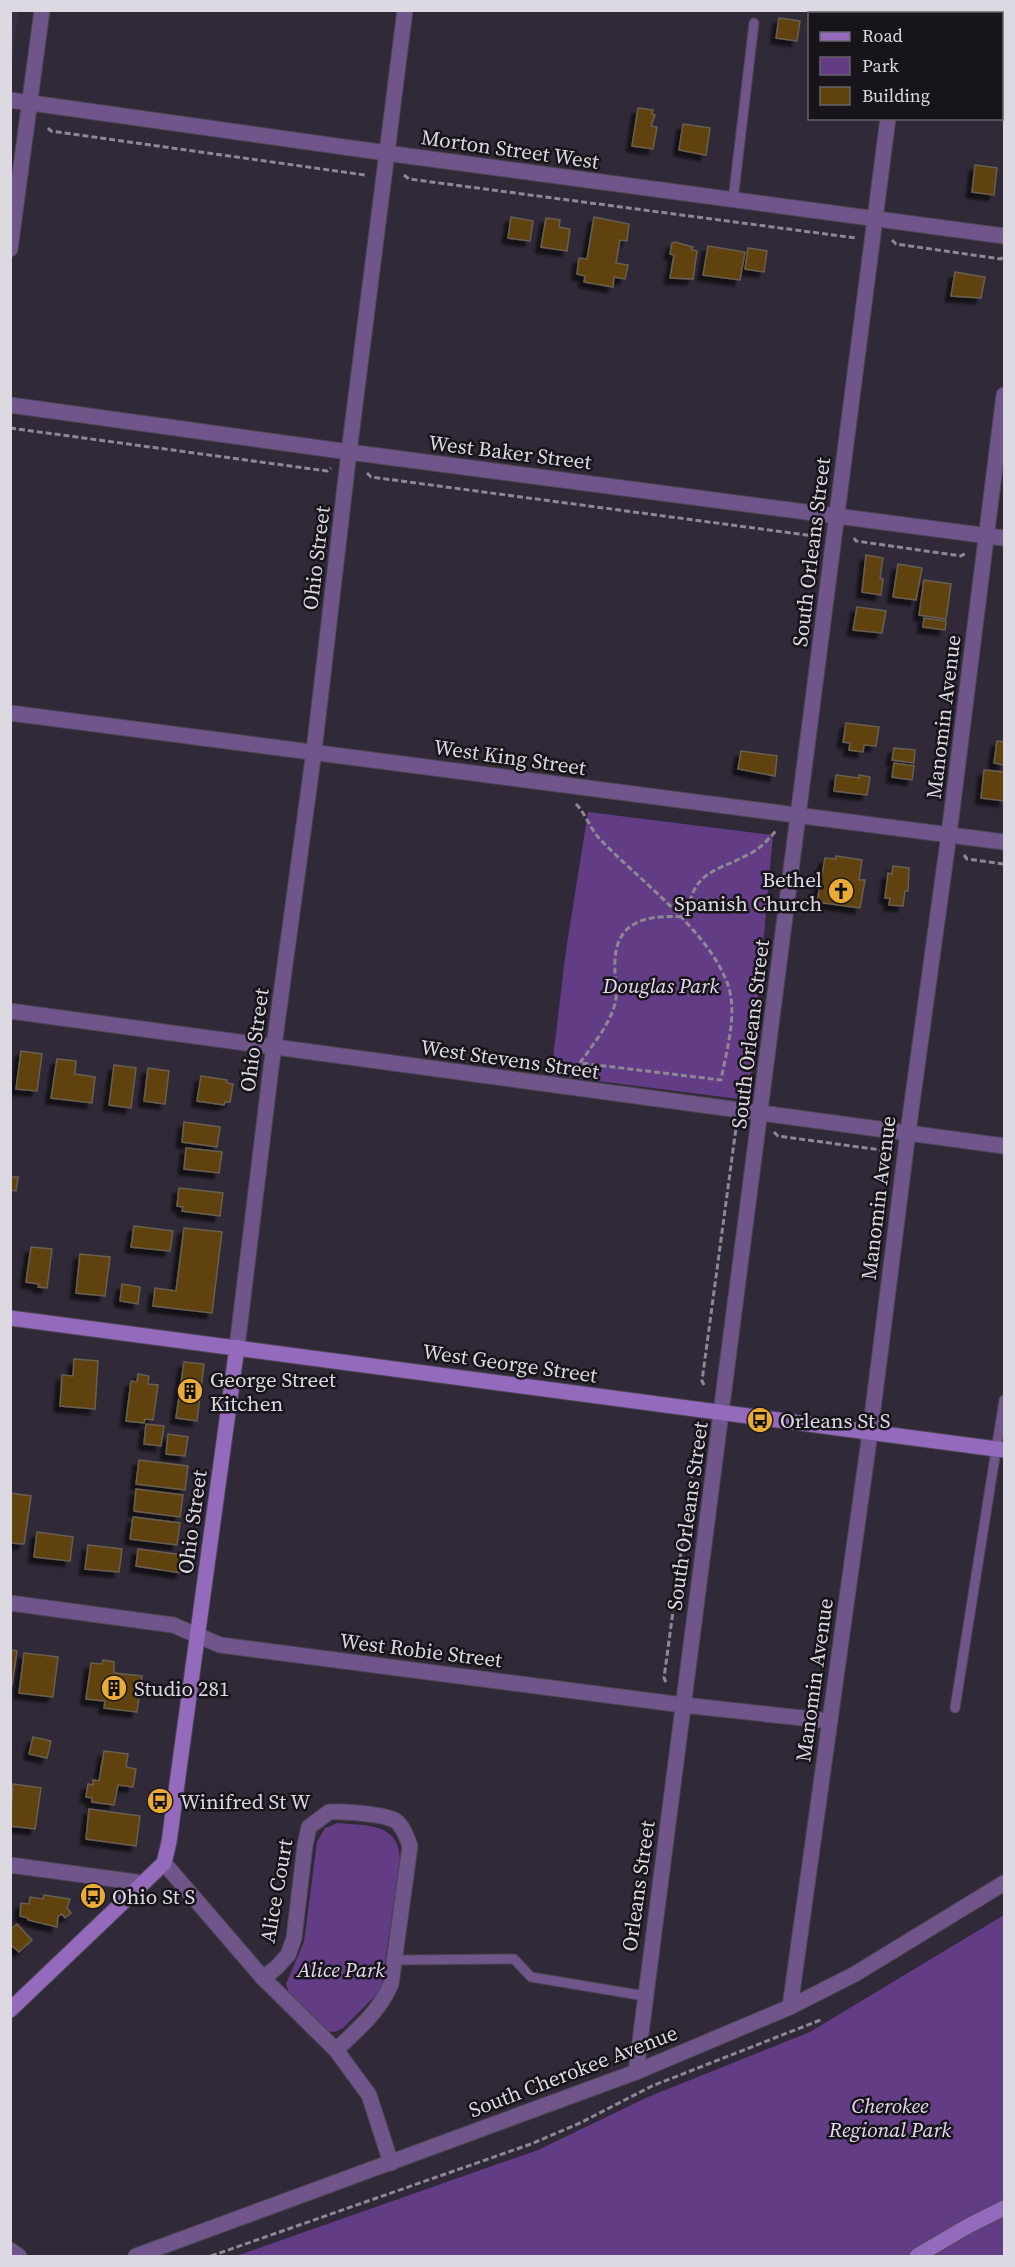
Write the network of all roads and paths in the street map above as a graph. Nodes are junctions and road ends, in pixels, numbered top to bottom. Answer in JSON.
{"nodes":[{"id":1,"x":42,"y":10,"type":"edge"},
{"id":2,"x":405,"y":10,"type":"edge"},
{"id":3,"x":754,"y":23,"type":"dead end"},
{"id":4,"x":10,"y":100,"type":"edge"},
{"id":5,"x":28,"y":102,"type":"junction"},
{"id":6,"x":888,"y":120,"type":"edge"},
{"id":7,"x":48,"y":128,"type":"dead end"},
{"id":8,"x":386,"y":153,"type":"junction"},
{"id":9,"x":365,"y":175,"type":"dead end"},
{"id":10,"x":404,"y":175,"type":"dead end"},
{"id":11,"x":733,"y":200,"type":"junction"},
{"id":12,"x":876,"y":219,"type":"junction"},
{"id":13,"x":858,"y":236,"type":"dead end"},
{"id":14,"x":1005,"y":236,"type":"edge"},
{"id":15,"x":892,"y":240,"type":"dead end"},
{"id":16,"x":10,"y":249,"type":"edge"},
{"id":17,"x":1004,"y":256,"type":"edge"},
{"id":18,"x":1005,"y":395,"type":"edge"},
{"id":19,"x":10,"y":405,"type":"edge"},
{"id":20,"x":10,"y":428,"type":"edge"},
{"id":21,"x":349,"y":452,"type":"junction"},
{"id":22,"x":333,"y":467,"type":"dead end"},
{"id":23,"x":367,"y":473,"type":"dead end"},
{"id":24,"x":838,"y":515,"type":"junction"},
{"id":25,"x":818,"y":533,"type":"dead end"},
{"id":26,"x":987,"y":536,"type":"junction"},
{"id":27,"x":854,"y":538,"type":"dead end"},
{"id":28,"x":1005,"y":538,"type":"edge"},
{"id":29,"x":966,"y":554,"type":"dead end"},
{"id":30,"x":10,"y":713,"type":"edge"},
{"id":31,"x":314,"y":751,"type":"junction"},
{"id":32,"x":556,"y":784,"type":"junction"},
{"id":33,"x":799,"y":815,"type":"junction"},
{"id":34,"x":778,"y":829,"type":"dead end"},
{"id":35,"x":949,"y":834,"type":"junction"},
{"id":36,"x":1005,"y":842,"type":"edge"},
{"id":37,"x":964,"y":855,"type":"dead end"},
{"id":38,"x":1005,"y":864,"type":"edge"},
{"id":39,"x":679,"y":916,"type":"junction"},
{"id":40,"x":10,"y":1011,"type":"edge"},
{"id":41,"x":274,"y":1048,"type":"junction"},
{"id":42,"x":761,"y":1114,"type":"junction"},
{"id":43,"x":738,"y":1126,"type":"dead end"},
{"id":44,"x":774,"y":1132,"type":"dead end"},
{"id":45,"x":908,"y":1132,"type":"junction"},
{"id":46,"x":1005,"y":1146,"type":"edge"},
{"id":47,"x":881,"y":1150,"type":"dead end"},
{"id":48,"x":10,"y":1318,"type":"edge"},
{"id":49,"x":237,"y":1347,"type":"junction"},
{"id":50,"x":704,"y":1385,"type":"dead end"},
{"id":51,"x":1005,"y":1400,"type":"edge"},
{"id":52,"x":722,"y":1412,"type":"junction"},
{"id":53,"x":700,"y":1424,"type":"dead end"},
{"id":54,"x":870,"y":1432,"type":"junction"},
{"id":55,"x":1001,"y":1449,"type":"edge"},
{"id":56,"x":10,"y":1603,"type":"edge"},
{"id":57,"x":197,"y":1634,"type":"junction"},
{"id":58,"x":666,"y":1682,"type":"dead end"},
{"id":59,"x":683,"y":1705,"type":"junction"},
{"id":60,"x":955,"y":1708,"type":"dead end"},
{"id":61,"x":830,"y":1720,"type":"junction"},
{"id":62,"x":164,"y":1863,"type":"junction"},
{"id":63,"x":10,"y":1865,"type":"edge"},
{"id":64,"x":1005,"y":1883,"type":"edge"},
{"id":65,"x":143,"y":1884,"type":"junction"},
{"id":66,"x":395,"y":1960,"type":"junction"},
{"id":67,"x":263,"y":1978,"type":"junction"},
{"id":68,"x":645,"y":1996,"type":"junction"},
{"id":69,"x":790,"y":2007,"type":"junction"},
{"id":70,"x":10,"y":2010,"type":"edge"},
{"id":71,"x":823,"y":2019,"type":"dead end"},
{"id":72,"x":336,"y":2050,"type":"junction"},
{"id":73,"x":636,"y":2072,"type":"junction"},
{"id":74,"x":391,"y":2163,"type":"junction"},
{"id":75,"x":1005,"y":2208,"type":"edge"},
{"id":76,"x":10,"y":2250,"type":"edge"},
{"id":77,"x":20,"y":2256,"type":"edge"},
{"id":78,"x":136,"y":2256,"type":"edge"},
{"id":79,"x":211,"y":2256,"type":"edge"},
{"id":80,"x":917,"y":2256,"type":"edge"}],
"edges":[{"from":1,"to":5,"type":"street"},
{"from":2,"to":8,"type":"street","name":"Ohio Street"},
{"from":3,"to":11,"type":"lane"},
{"from":4,"to":5,"type":"street","name":"Morton Street West"},
{"from":5,"to":8,"type":"street","name":"Morton Street West"},
{"from":5,"to":16,"type":"street"},
{"from":6,"to":12,"type":"street","name":"South Orleans Street"},
{"from":7,"to":9,"type":"path"},
{"from":8,"to":11,"type":"street","name":"Morton Street West"},
{"from":8,"to":21,"type":"street","name":"Ohio Street"},
{"from":10,"to":13,"type":"path"},
{"from":11,"to":12,"type":"street","name":"Morton Street West"},
{"from":12,"to":14,"type":"street","name":"Morton Street West"},
{"from":12,"to":24,"type":"street","name":"South Orleans Street"},
{"from":15,"to":17,"type":"path"},
{"from":18,"to":26,"type":"street","name":"Manomin Avenue"},
{"from":19,"to":21,"type":"street","name":"West Baker Street"},
{"from":20,"to":22,"type":"path"},
{"from":21,"to":24,"type":"street","name":"West Baker Street"},
{"from":21,"to":31,"type":"street","name":"Ohio Street"},
{"from":23,"to":25,"type":"path"},
{"from":24,"to":26,"type":"street","name":"West Baker Street"},
{"from":24,"to":33,"type":"street","name":"South Orleans Street"},
{"from":26,"to":28,"type":"street","name":"West Baker Street"},
{"from":26,"to":35,"type":"street","name":"Manomin Avenue"},
{"from":27,"to":29,"type":"path"},
{"from":30,"to":31,"type":"street","name":"West King Street"},
{"from":31,"to":32,"type":"street","name":"West King Street"},
{"from":31,"to":41,"type":"street","name":"Ohio Street"},
{"from":32,"to":33,"type":"street","name":"West King Street"},
{"from":32,"to":39,"type":"path"},
{"from":33,"to":35,"type":"street","name":"West King Street"},
{"from":33,"to":42,"type":"street","name":"South Orleans Street"},
{"from":34,"to":39,"type":"path"},
{"from":35,"to":36,"type":"street","name":"West King Street"},
{"from":35,"to":45,"type":"street","name":"Manomin Avenue"},
{"from":37,"to":38,"type":"path"},
{"from":39,"to":39,"type":"path"},
{"from":40,"to":41,"type":"street","name":"West Stevens Street"},
{"from":41,"to":42,"type":"street","name":"West Stevens Street"},
{"from":41,"to":49,"type":"street","name":"Ohio Street"},
{"from":42,"to":45,"type":"street","name":"West Stevens Street"},
{"from":42,"to":52,"type":"street","name":"South Orleans Street"},
{"from":43,"to":50,"type":"path"},
{"from":44,"to":47,"type":"path"},
{"from":45,"to":46,"type":"street","name":"West Stevens Street"},
{"from":45,"to":54,"type":"street","name":"Manomin Avenue"},
{"from":48,"to":49,"type":"street","name":"West George Street"},
{"from":49,"to":52,"type":"street","name":"West George Street"},
{"from":49,"to":57,"type":"street","name":"Ohio Street"},
{"from":51,"to":55,"type":"lane"},
{"from":52,"to":54,"type":"street","name":"West George Street"},
{"from":52,"to":59,"type":"street","name":"South Orleans Street"},
{"from":53,"to":58,"type":"path"},
{"from":54,"to":55,"type":"street","name":"West George Street"},
{"from":54,"to":61,"type":"street","name":"Manomin Avenue"},
{"from":55,"to":60,"type":"lane"},
{"from":56,"to":57,"type":"street","name":"West Robie Street"},
{"from":57,"to":59,"type":"street","name":"West Robie Street"},
{"from":57,"to":62,"type":"street","name":"Ohio Street"},
{"from":59,"to":61,"type":"street","name":"West Robie Street"},
{"from":59,"to":68,"type":"street","name":"Orleans Street"},
{"from":61,"to":69,"type":"street","name":"Manomin Avenue"},
{"from":62,"to":65,"type":"street"},
{"from":62,"to":67,"type":"street"},
{"from":63,"to":65,"type":"street"},
{"from":64,"to":69,"type":"street","name":"South Cherokee Avenue"},
{"from":65,"to":70,"type":"street"},
{"from":66,"to":67,"type":"street","name":"Alice Court"},
{"from":66,"to":68,"type":"lane"},
{"from":66,"to":72,"type":"street","name":"Alice Court"},
{"from":67,"to":72,"type":"street"},
{"from":68,"to":73,"type":"street","name":"Orleans Street"},
{"from":69,"to":73,"type":"street","name":"South Cherokee Avenue"},
{"from":71,"to":79,"type":"path"},
{"from":72,"to":74,"type":"street"},
{"from":73,"to":74,"type":"street","name":"South Cherokee Avenue"},
{"from":74,"to":78,"type":"street","name":"South Cherokee Avenue"},
{"from":75,"to":80,"type":"street"},
{"from":76,"to":77,"type":"street"}]}
